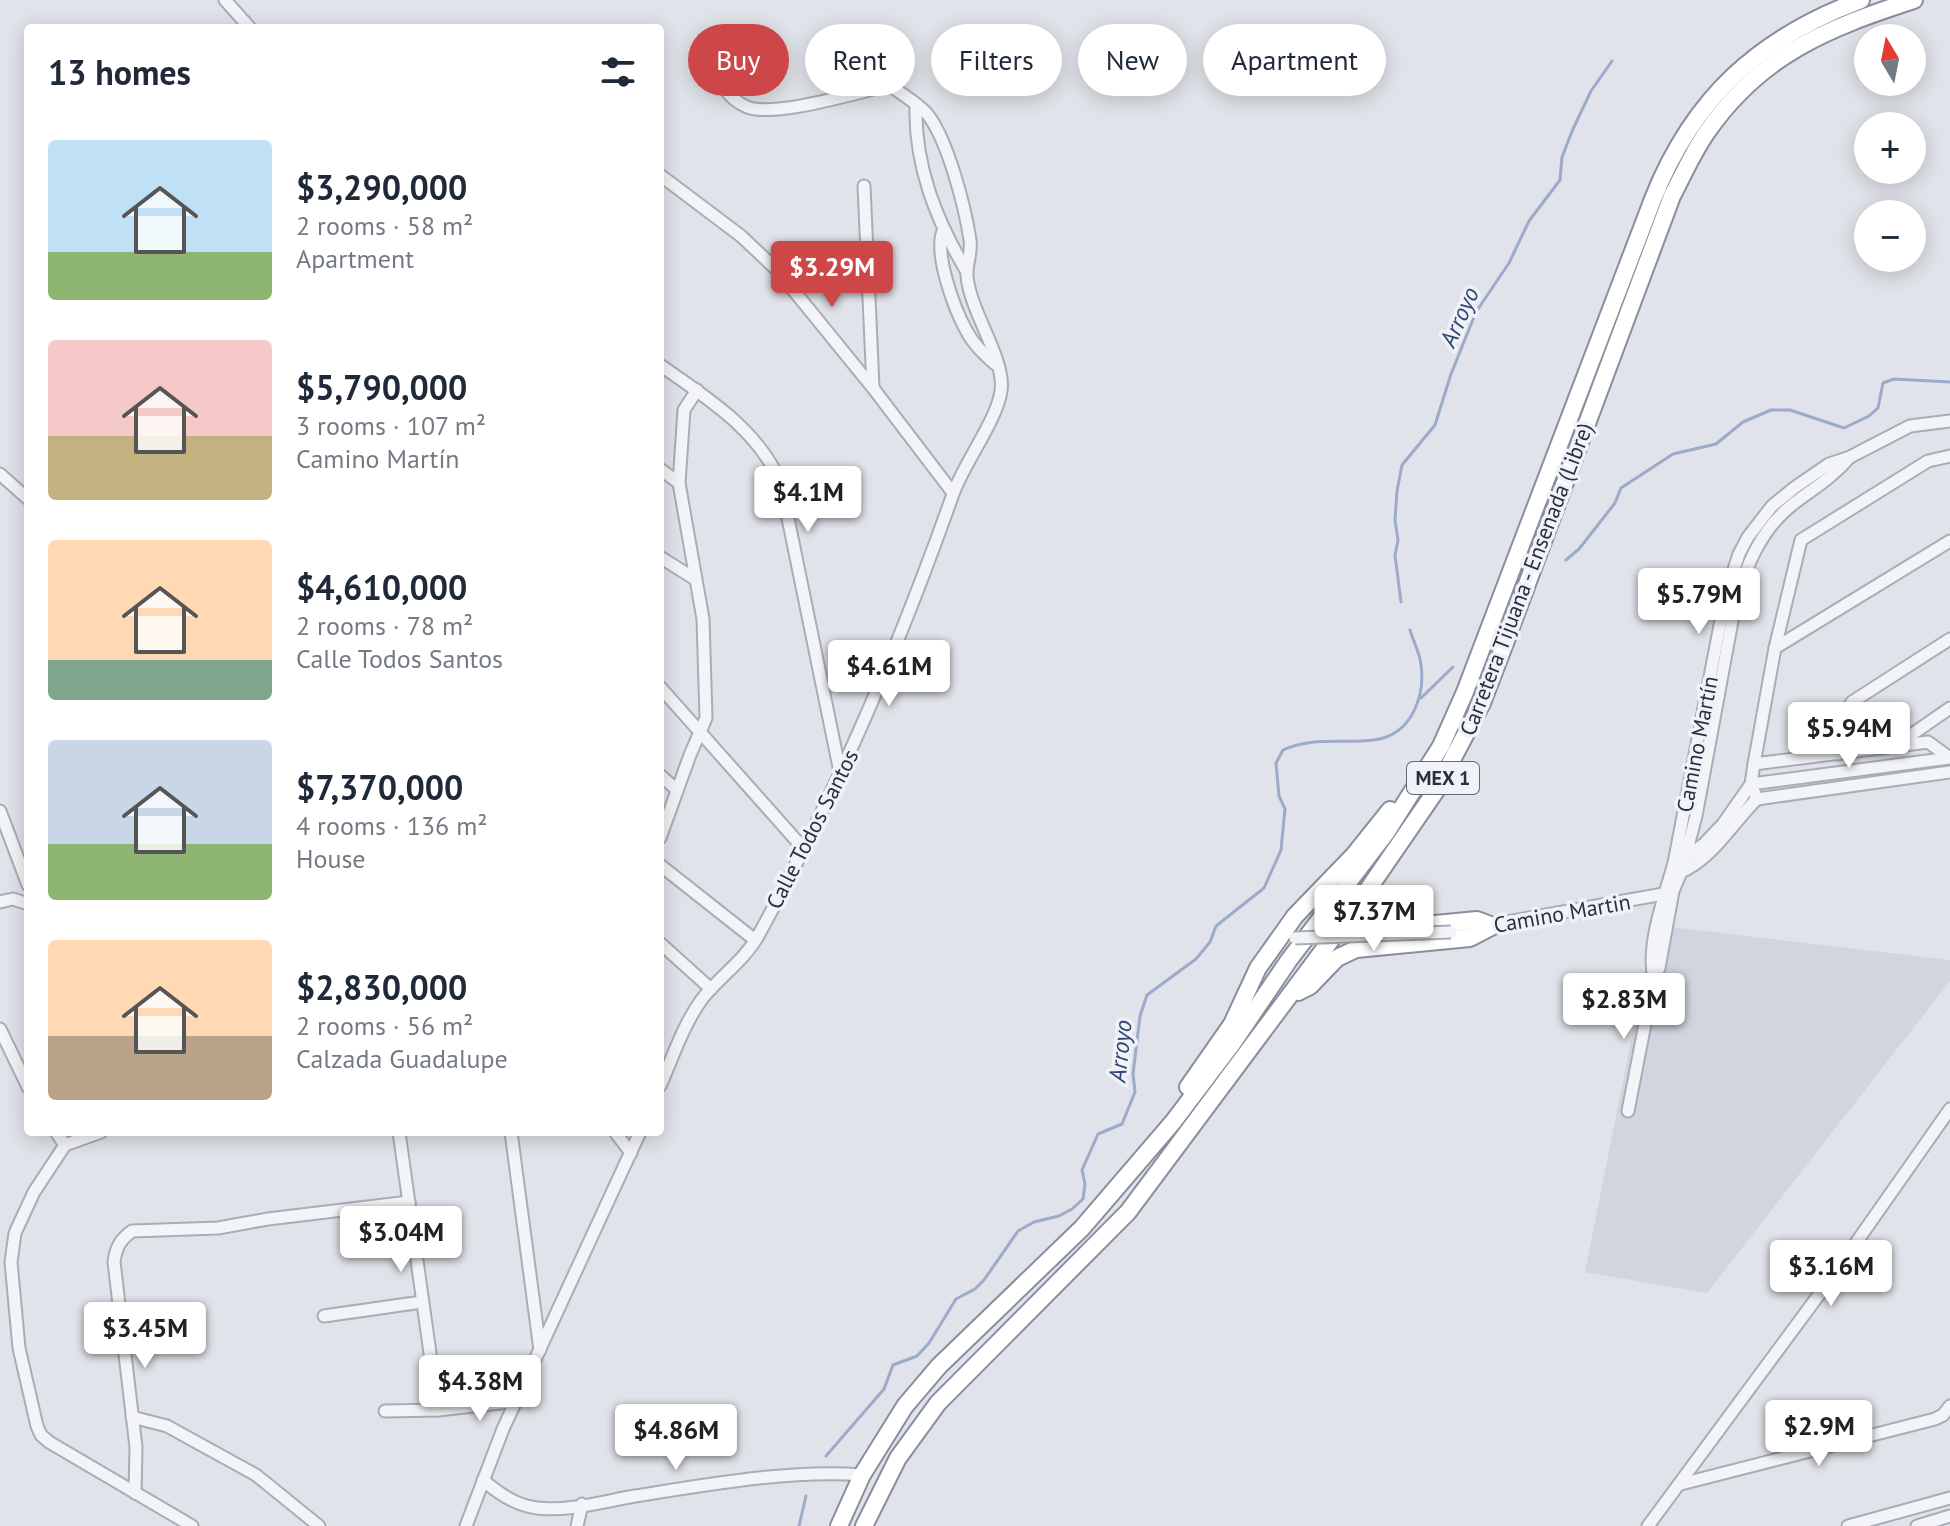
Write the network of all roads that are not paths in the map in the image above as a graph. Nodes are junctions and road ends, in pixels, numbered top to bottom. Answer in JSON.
{"nodes":[{"id":1,"x":225,"y":0,"type":"edge"},
{"id":2,"x":1861,"y":0,"type":"edge"},
{"id":3,"x":1914,"y":0,"type":"edge"},
{"id":4,"x":246,"y":24,"type":"edge"},
{"id":5,"x":733,"y":96,"type":"edge"},
{"id":6,"x":916,"y":104,"type":"junction"},
{"id":7,"x":664,"y":178,"type":"edge"},
{"id":8,"x":864,"y":186,"type":"dead end"},
{"id":9,"x":943,"y":231,"type":"junction"},
{"id":10,"x":967,"y":272,"type":"junction"},
{"id":11,"x":998,"y":367,"type":"junction"},
{"id":12,"x":664,"y":368,"type":"edge"},
{"id":13,"x":873,"y":388,"type":"junction"},
{"id":14,"x":697,"y":390,"type":"junction"},
{"id":15,"x":1950,"y":421,"type":"edge"},
{"id":16,"x":1950,"y":456,"type":"edge"},
{"id":17,"x":664,"y":472,"type":"edge"},
{"id":18,"x":0,"y":474,"type":"edge"},
{"id":19,"x":679,"y":483,"type":"junction"},
{"id":20,"x":953,"y":493,"type":"junction"},
{"id":21,"x":24,"y":495,"type":"edge"},
{"id":22,"x":1948,"y":546,"type":"edge"},
{"id":23,"x":664,"y":560,"type":"edge"},
{"id":24,"x":695,"y":579,"type":"junction"},
{"id":25,"x":1950,"y":639,"type":"edge"},
{"id":26,"x":1775,"y":648,"type":"junction"},
{"id":27,"x":664,"y":692,"type":"edge"},
{"id":28,"x":1950,"y":708,"type":"edge"},
{"id":29,"x":700,"y":735,"type":"junction"},
{"id":30,"x":1896,"y":745,"type":"junction"},
{"id":31,"x":1838,"y":754,"type":"junction"},
{"id":32,"x":1950,"y":758,"type":"edge"},
{"id":33,"x":1754,"y":764,"type":"junction"},
{"id":34,"x":1950,"y":772,"type":"edge"},
{"id":35,"x":840,"y":773,"type":"junction"},
{"id":36,"x":664,"y":779,"type":"edge"},
{"id":37,"x":1420,"y":782,"type":"junction"},
{"id":38,"x":1751,"y":784,"type":"junction"},
{"id":39,"x":677,"y":790,"type":"junction"},
{"id":40,"x":1757,"y":799,"type":"junction"},
{"id":41,"x":0,"y":811,"type":"edge"},
{"id":42,"x":664,"y":827,"type":"edge"},
{"id":43,"x":803,"y":848,"type":"junction"},
{"id":44,"x":1678,"y":867,"type":"junction"},
{"id":45,"x":664,"y":868,"type":"edge"},
{"id":46,"x":24,"y":874,"type":"edge"},
{"id":47,"x":1668,"y":893,"type":"junction"},
{"id":48,"x":1360,"y":901,"type":"junction"},
{"id":49,"x":0,"y":902,"type":"edge"},
{"id":50,"x":24,"y":903,"type":"edge"},
{"id":51,"x":1493,"y":926,"type":"junction"},
{"id":52,"x":1288,"y":937,"type":"junction"},
{"id":53,"x":755,"y":940,"type":"junction"},
{"id":54,"x":664,"y":947,"type":"edge"},
{"id":55,"x":711,"y":989,"type":"junction"},
{"id":56,"x":1293,"y":994,"type":"junction"},
{"id":57,"x":0,"y":1029,"type":"edge"},
{"id":58,"x":664,"y":1077,"type":"edge"},
{"id":59,"x":24,"y":1079,"type":"edge"},
{"id":60,"x":1950,"y":1109,"type":"edge"},
{"id":61,"x":1628,"y":1111,"type":"dead end"},
{"id":62,"x":1173,"y":1122,"type":"junction"},
{"id":63,"x":59,"y":1136,"type":"edge"},
{"id":64,"x":90,"y":1136,"type":"edge"},
{"id":65,"x":400,"y":1136,"type":"edge"},
{"id":66,"x":512,"y":1136,"type":"edge"},
{"id":67,"x":618,"y":1136,"type":"edge"},
{"id":68,"x":638,"y":1136,"type":"edge"},
{"id":69,"x":65,"y":1145,"type":"junction"},
{"id":70,"x":631,"y":1153,"type":"junction"},
{"id":71,"x":409,"y":1202,"type":"junction"},
{"id":72,"x":422,"y":1302,"type":"junction"},
{"id":73,"x":324,"y":1316,"type":"dead end"},
{"id":74,"x":540,"y":1351,"type":"junction"},
{"id":75,"x":518,"y":1401,"type":"junction"},
{"id":76,"x":1950,"y":1406,"type":"edge"},
{"id":77,"x":438,"y":1410,"type":"junction"},
{"id":78,"x":385,"y":1411,"type":"dead end"},
{"id":79,"x":132,"y":1417,"type":"junction"},
{"id":80,"x":862,"y":1475,"type":"junction"},
{"id":81,"x":483,"y":1480,"type":"junction"},
{"id":82,"x":1681,"y":1484,"type":"junction"},
{"id":83,"x":135,"y":1493,"type":"junction"},
{"id":84,"x":1950,"y":1498,"type":"edge"},
{"id":85,"x":582,"y":1504,"type":"junction"},
{"id":86,"x":1946,"y":1520,"type":"edge"},
{"id":87,"x":192,"y":1526,"type":"edge"},
{"id":88,"x":319,"y":1526,"type":"edge"},
{"id":89,"x":466,"y":1526,"type":"edge"},
{"id":90,"x":577,"y":1526,"type":"edge"},
{"id":91,"x":839,"y":1526,"type":"edge"},
{"id":92,"x":864,"y":1526,"type":"edge"},
{"id":93,"x":1648,"y":1526,"type":"edge"},
{"id":94,"x":1848,"y":1526,"type":"edge"},
{"id":95,"x":1917,"y":1526,"type":"edge"}],
"edges":[{"from":1,"to":4,"type":"street"},
{"from":2,"to":37,"type":"highway","name":"Carretera Tijuana - Ensenada (Libre)","number":"MEX 1"},
{"from":3,"to":48,"type":"highway","name":"Carretera Tijuana - Ensenada (Libre)","number":"MEX 1"},
{"from":5,"to":6,"type":"street"},
{"from":6,"to":9,"type":"street"},
{"from":6,"to":10,"type":"street"},
{"from":7,"to":13,"type":"street"},
{"from":8,"to":13,"type":"street"},
{"from":9,"to":10,"type":"street"},
{"from":9,"to":11,"type":"street"},
{"from":10,"to":11,"type":"street"},
{"from":11,"to":20,"type":"street","name":"Calle Todos Santos"},
{"from":12,"to":14,"type":"street"},
{"from":13,"to":20,"type":"street"},
{"from":14,"to":19,"type":"street"},
{"from":14,"to":35,"type":"street"},
{"from":15,"to":44,"type":"street","name":"Camino Martín"},
{"from":16,"to":26,"type":"street"},
{"from":17,"to":19,"type":"street"},
{"from":18,"to":21,"type":"street"},
{"from":19,"to":24,"type":"street"},
{"from":20,"to":35,"type":"street","name":"Calle Todos Santos"},
{"from":22,"to":26,"type":"street"},
{"from":23,"to":24,"type":"street"},
{"from":24,"to":29,"type":"street"},
{"from":25,"to":31,"type":"street"},
{"from":26,"to":33,"type":"street"},
{"from":27,"to":29,"type":"street"},
{"from":28,"to":30,"type":"street"},
{"from":29,"to":39,"type":"street"},
{"from":29,"to":43,"type":"street"},
{"from":30,"to":31,"type":"street"},
{"from":30,"to":32,"type":"street"},
{"from":31,"to":33,"type":"street"},
{"from":32,"to":38,"type":"street"},
{"from":33,"to":38,"type":"street"},
{"from":34,"to":40,"type":"street"},
{"from":35,"to":43,"type":"street","name":"Calle Todos Santos"},
{"from":36,"to":39,"type":"street"},
{"from":37,"to":52,"type":"highway"},
{"from":37,"to":62,"type":"highway","name":"Carretera Tijuana - Ensenada (Libre)","number":"MEX 1"},
{"from":38,"to":40,"type":"street"},
{"from":38,"to":44,"type":"street"},
{"from":39,"to":42,"type":"street"},
{"from":40,"to":44,"type":"street"},
{"from":41,"to":46,"type":"street"},
{"from":43,"to":53,"type":"street","name":"Calle Todos Santos"},
{"from":44,"to":47,"type":"street","name":"Camino Martín"},
{"from":45,"to":53,"type":"street"},
{"from":47,"to":51,"type":"street","name":"Camino Martin"},
{"from":47,"to":61,"type":"street","name":"Camino Martín"},
{"from":48,"to":51,"type":"highway"},
{"from":48,"to":56,"type":"highway","name":"Carretera Tijuana - Ensenada (Libre)","number":"MEX 1"},
{"from":49,"to":50,"type":"street"},
{"from":51,"to":52,"type":"street","name":"Camino Martin","bridge":true},
{"from":51,"to":56,"type":"highway"},
{"from":52,"to":62,"type":"highway"},
{"from":53,"to":55,"type":"street","name":"Calle Todos Santos"},
{"from":54,"to":55,"type":"street"},
{"from":55,"to":58,"type":"street","name":"Calle Todos Santos"},
{"from":56,"to":92,"type":"highway","name":"Carretera Tijuana - Ensenada (Libre)","number":"MEX 1"},
{"from":57,"to":59,"type":"street"},
{"from":60,"to":82,"type":"street"},
{"from":62,"to":80,"type":"highway","name":"Carretera Tijuana - Ensenada (Libre)","number":"MEX 1"},
{"from":63,"to":69,"type":"street"},
{"from":64,"to":69,"type":"street"},
{"from":65,"to":71,"type":"street"},
{"from":66,"to":74,"type":"street"},
{"from":67,"to":70,"type":"street"},
{"from":68,"to":70,"type":"street"},
{"from":69,"to":83,"type":"street"},
{"from":70,"to":74,"type":"street"},
{"from":71,"to":72,"type":"street"},
{"from":71,"to":79,"type":"street"},
{"from":72,"to":73,"type":"street"},
{"from":72,"to":77,"type":"street"},
{"from":74,"to":75,"type":"street"},
{"from":75,"to":77,"type":"street"},
{"from":75,"to":81,"type":"street"},
{"from":76,"to":82,"type":"street"},
{"from":77,"to":78,"type":"street"},
{"from":79,"to":83,"type":"street"},
{"from":79,"to":88,"type":"street"},
{"from":80,"to":85,"type":"street"},
{"from":80,"to":91,"type":"highway","name":"Carretera Tijuana - Ensenada (Libre)","number":"MEX 1"},
{"from":81,"to":85,"type":"street"},
{"from":81,"to":89,"type":"street"},
{"from":82,"to":93,"type":"street"},
{"from":83,"to":87,"type":"street"},
{"from":84,"to":94,"type":"street"},
{"from":85,"to":90,"type":"street"},
{"from":86,"to":95,"type":"street"}]}
